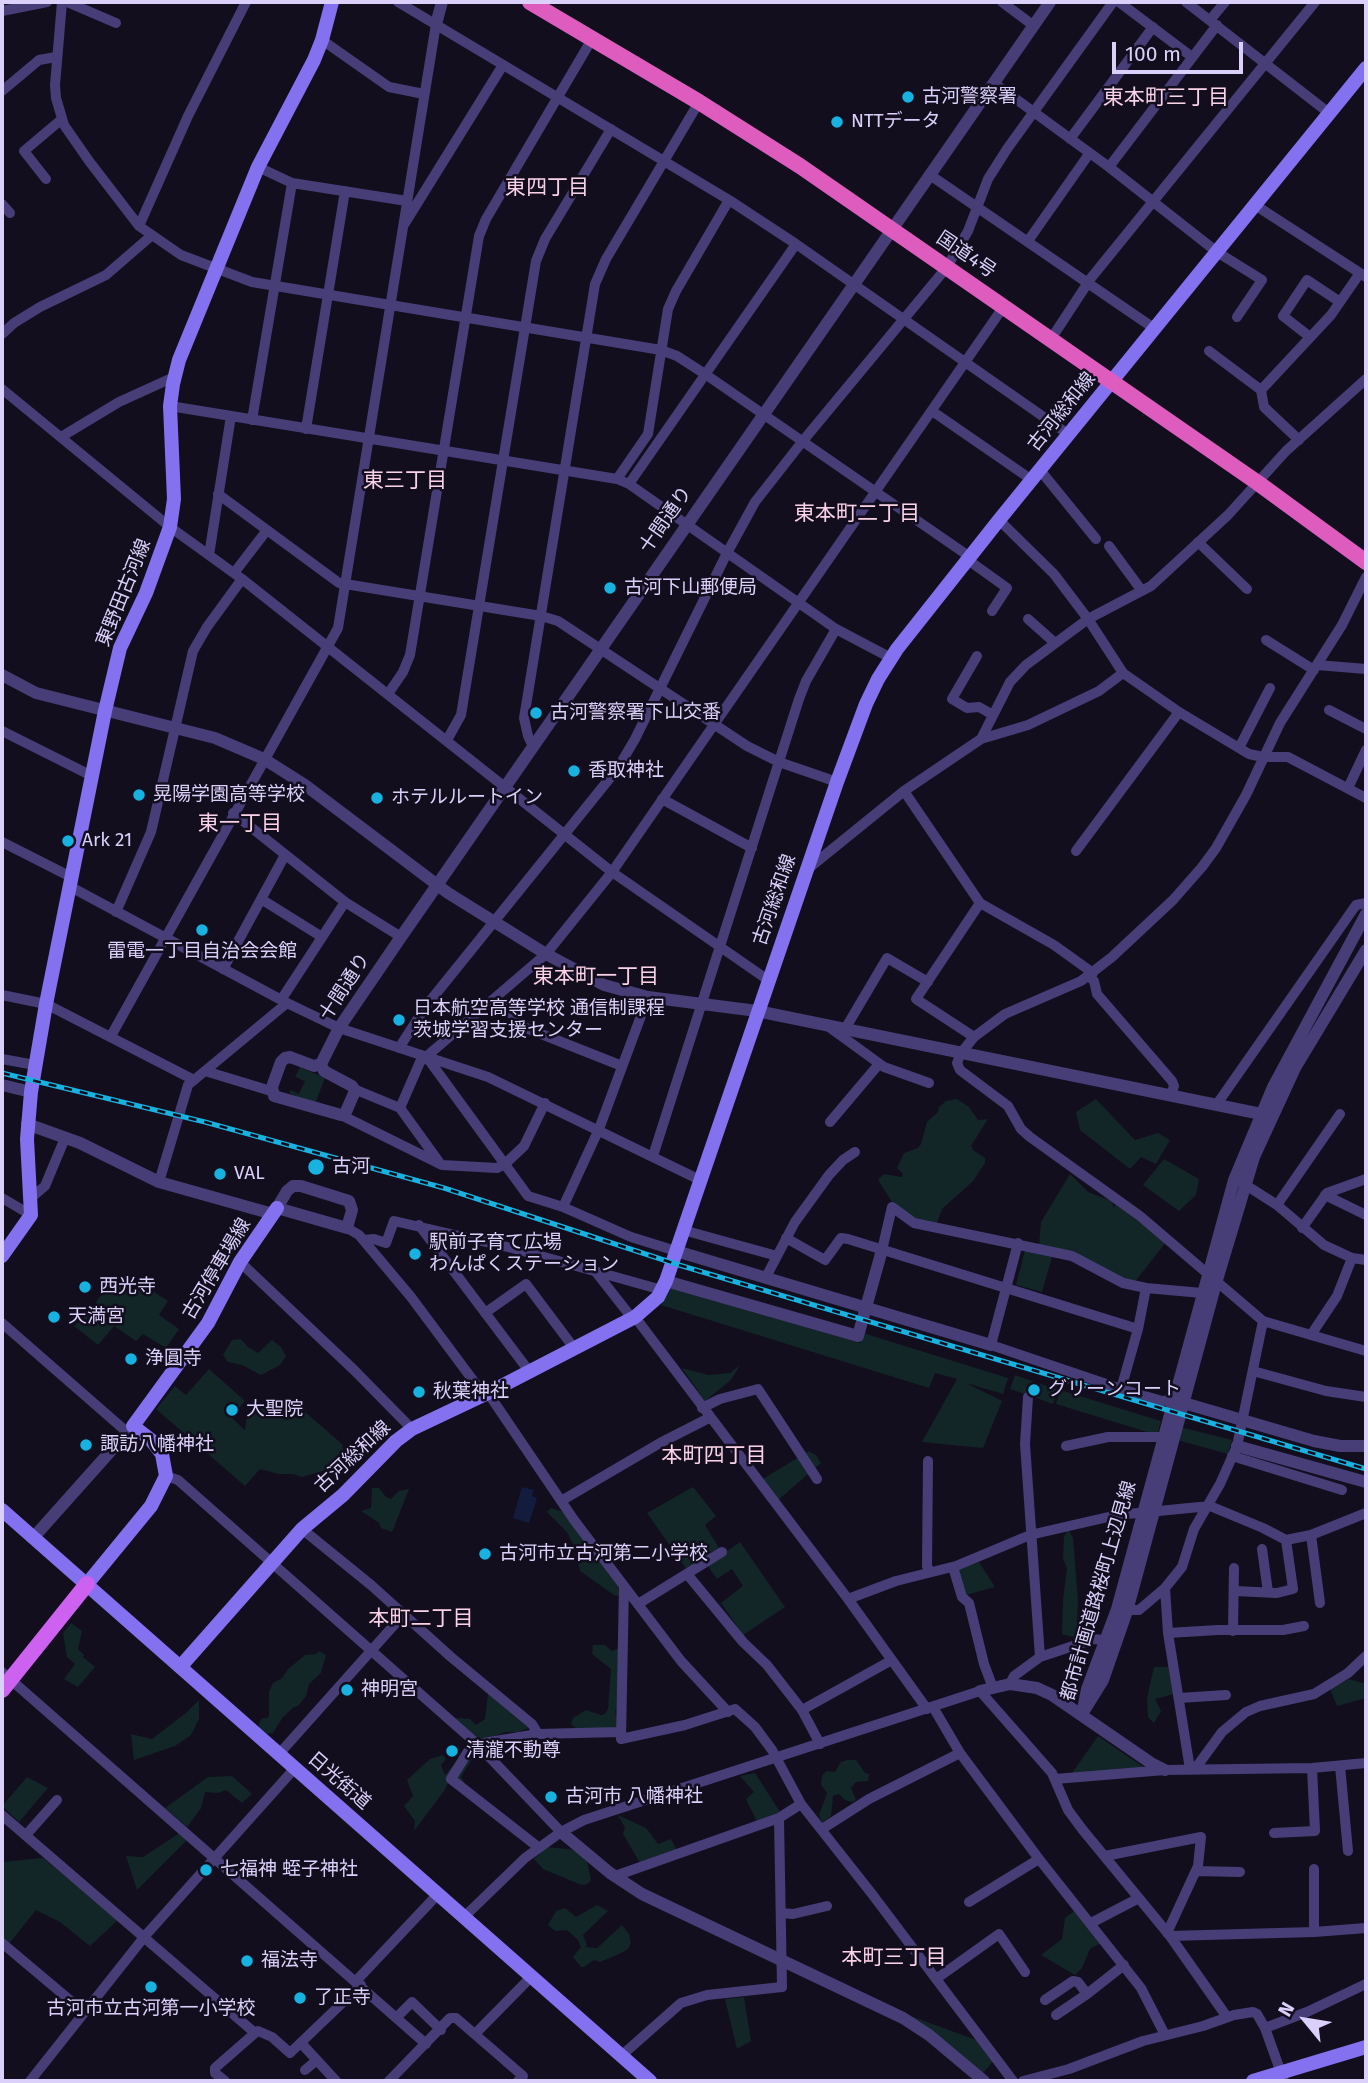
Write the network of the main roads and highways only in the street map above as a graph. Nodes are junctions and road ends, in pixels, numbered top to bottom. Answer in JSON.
{"nodes":[{"id":1,"x":332,"y":2,"type":"edge"},
{"id":2,"x":530,"y":2,"type":"edge"},
{"id":3,"x":1363,"y":77,"type":"edge"},
{"id":4,"x":1112,"y":382,"type":"junction"},
{"id":5,"x":1366,"y":562,"type":"edge"},
{"id":6,"x":275,"y":1211,"type":"road end"},
{"id":7,"x":2,"y":1256,"type":"edge"},
{"id":8,"x":2,"y":1510,"type":"edge"},
{"id":9,"x":87,"y":1584,"type":"junction"},
{"id":10,"x":181,"y":1667,"type":"junction"},
{"id":11,"x":5,"y":1680,"type":"edge"},
{"id":12,"x":1366,"y":2048,"type":"edge"},
{"id":13,"x":1282,"y":2077,"type":"edge"},
{"id":14,"x":650,"y":2081,"type":"edge"},
{"id":15,"x":1252,"y":2081,"type":"edge"}],
"edges":[{"from":1,"to":7,"type":"main road","name":"東野田古河線"},
{"from":2,"to":4,"type":"highway","name":"国道4号"},
{"from":3,"to":4,"type":"main road","name":"古河総和線"},
{"from":4,"to":5,"type":"highway","name":"国道4号"},
{"from":4,"to":10,"type":"main road","name":"古河総和線"},
{"from":6,"to":9,"type":"main road","name":"古河停車場線"},
{"from":8,"to":9,"type":"main road","name":"日光街道"},
{"from":9,"to":10,"type":"main road","name":"日光街道"},
{"from":9,"to":11,"type":"main road"},
{"from":10,"to":14,"type":"main road","name":"日光街道"},
{"from":12,"to":13,"type":"main road"},
{"from":13,"to":15,"type":"main road"}]}
